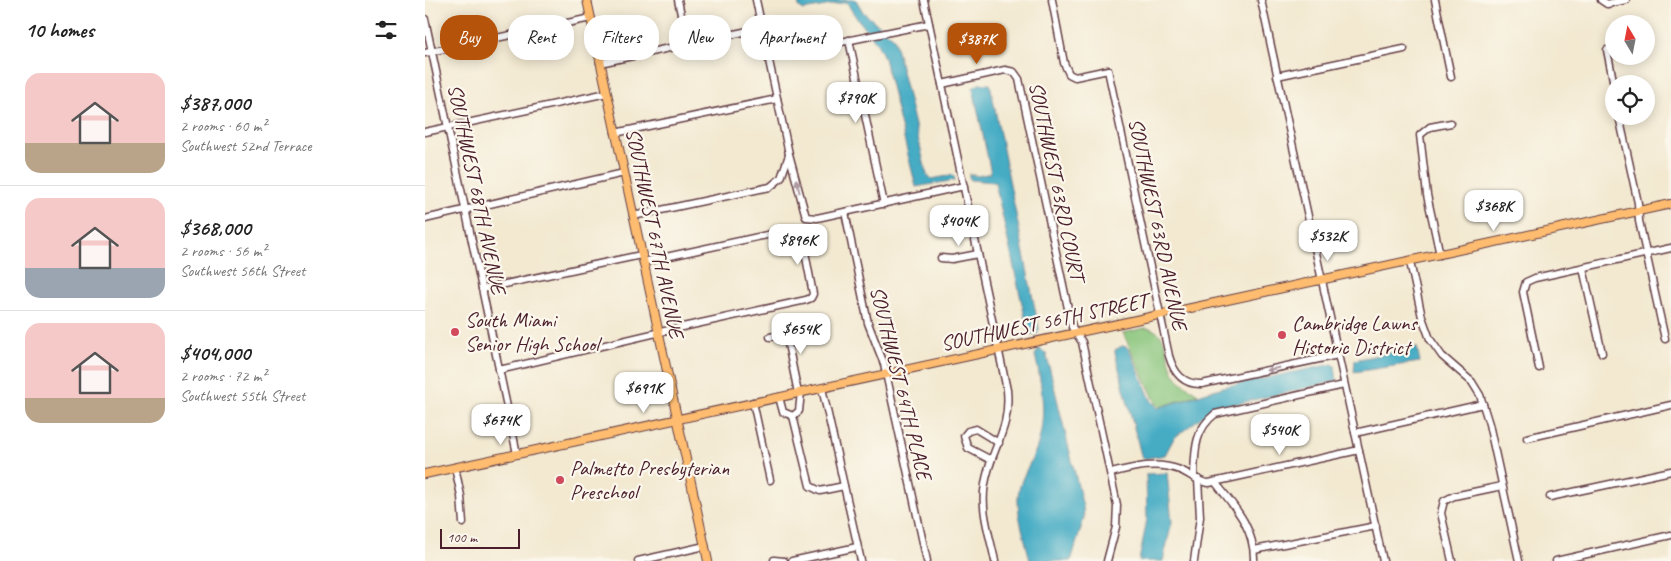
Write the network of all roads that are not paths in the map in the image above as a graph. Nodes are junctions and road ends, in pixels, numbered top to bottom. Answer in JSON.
{"nodes":[{"id":1,"x":587,"y":0,"type":"edge"},
{"id":2,"x":678,"y":0,"type":"edge"},
{"id":3,"x":756,"y":0,"type":"edge"},
{"id":4,"x":925,"y":0,"type":"edge"},
{"id":5,"x":1052,"y":0,"type":"edge"},
{"id":6,"x":1261,"y":0,"type":"edge"},
{"id":7,"x":1435,"y":0,"type":"edge"},
{"id":8,"x":1626,"y":0,"type":"edge"},
{"id":9,"x":1602,"y":2,"type":"edge"},
{"id":10,"x":590,"y":15,"type":"edge"},
{"id":11,"x":681,"y":15,"type":"edge"},
{"id":12,"x":759,"y":15,"type":"edge"},
{"id":13,"x":425,"y":19,"type":"edge"},
{"id":14,"x":584,"y":19,"type":"edge"},
{"id":15,"x":929,"y":24,"type":"junction"},
{"id":16,"x":849,"y":40,"type":"junction"},
{"id":17,"x":843,"y":41,"type":"edge"},
{"id":18,"x":669,"y":48,"type":"edge"},
{"id":19,"x":1404,"y":49,"type":"dead end"},
{"id":20,"x":428,"y":52,"type":"edge"},
{"id":21,"x":599,"y":60,"type":"edge"},
{"id":22,"x":769,"y":60,"type":"edge"},
{"id":23,"x":600,"y":63,"type":"junction"},
{"id":24,"x":1108,"y":70,"type":"joint"},
{"id":25,"x":1277,"y":76,"type":"junction"},
{"id":26,"x":1451,"y":77,"type":"dead end"},
{"id":27,"x":942,"y":84,"type":"junction"},
{"id":28,"x":607,"y":93,"type":"junction"},
{"id":29,"x":777,"y":99,"type":"junction"},
{"id":30,"x":1451,"y":123,"type":"dead end"},
{"id":31,"x":1621,"y":125,"type":"edge"},
{"id":32,"x":447,"y":127,"type":"junction"},
{"id":33,"x":425,"y":132,"type":"edge"},
{"id":34,"x":615,"y":133,"type":"junction"},
{"id":35,"x":789,"y":154,"type":"junction"},
{"id":36,"x":624,"y":173,"type":"junction"},
{"id":37,"x":964,"y":186,"type":"junction"},
{"id":38,"x":884,"y":204,"type":"junction"},
{"id":39,"x":1671,"y":204,"type":"edge"},
{"id":40,"x":465,"y":209,"type":"junction"},
{"id":41,"x":845,"y":212,"type":"junction"},
{"id":42,"x":1638,"y":212,"type":"junction"},
{"id":43,"x":633,"y":216,"type":"junction"},
{"id":44,"x":425,"y":219,"type":"edge"},
{"id":45,"x":1671,"y":248,"type":"edge"},
{"id":46,"x":978,"y":254,"type":"junction"},
{"id":47,"x":1646,"y":254,"type":"junction"},
{"id":48,"x":1440,"y":255,"type":"junction"},
{"id":49,"x":642,"y":258,"type":"junction"},
{"id":50,"x":941,"y":258,"type":"dead end"},
{"id":51,"x":1410,"y":262,"type":"junction"},
{"id":52,"x":1583,"y":268,"type":"junction"},
{"id":53,"x":1321,"y":281,"type":"junction"},
{"id":54,"x":482,"y":290,"type":"junction"},
{"id":55,"x":1161,"y":316,"type":"junction"},
{"id":56,"x":799,"y":331,"type":"dead end"},
{"id":57,"x":658,"y":333,"type":"junction"},
{"id":58,"x":1076,"y":333,"type":"junction"},
{"id":59,"x":786,"y":334,"type":"junction"},
{"id":60,"x":770,"y":337,"type":"dead end"},
{"id":61,"x":1665,"y":339,"type":"dead end"},
{"id":62,"x":999,"y":350,"type":"junction"},
{"id":63,"x":1602,"y":353,"type":"dead end"},
{"id":64,"x":1338,"y":355,"type":"junction"},
{"id":65,"x":1539,"y":368,"type":"dead end"},
{"id":66,"x":499,"y":370,"type":"junction"},
{"id":67,"x":886,"y":374,"type":"junction"},
{"id":68,"x":1344,"y":385,"type":"junction"},
{"id":69,"x":822,"y":388,"type":"junction"},
{"id":70,"x":800,"y":392,"type":"junction"},
{"id":71,"x":779,"y":397,"type":"junction"},
{"id":72,"x":753,"y":402,"type":"junction"},
{"id":73,"x":1483,"y":404,"type":"junction"},
{"id":74,"x":1671,"y":405,"type":"edge"},
{"id":75,"x":793,"y":416,"type":"junction"},
{"id":76,"x":677,"y":418,"type":"junction"},
{"id":77,"x":1355,"y":432,"type":"junction"},
{"id":78,"x":1527,"y":438,"type":"dead end"},
{"id":79,"x":999,"y":443,"type":"junction"},
{"id":80,"x":1359,"y":450,"type":"junction"},
{"id":81,"x":517,"y":454,"type":"junction"},
{"id":82,"x":991,"y":460,"type":"junction"},
{"id":83,"x":455,"y":468,"type":"junction"},
{"id":84,"x":1671,"y":471,"type":"edge"},
{"id":85,"x":1111,"y":473,"type":"junction"},
{"id":86,"x":425,"y":474,"type":"edge"},
{"id":87,"x":1196,"y":478,"type":"junction"},
{"id":88,"x":770,"y":480,"type":"dead end"},
{"id":89,"x":1215,"y":482,"type":"junction"},
{"id":90,"x":844,"y":486,"type":"junction"},
{"id":91,"x":1502,"y":486,"type":"junction"},
{"id":92,"x":1550,"y":497,"type":"dead end"},
{"id":93,"x":463,"y":524,"type":"dead end"},
{"id":94,"x":1375,"y":526,"type":"junction"},
{"id":95,"x":1671,"y":535,"type":"edge"},
{"id":96,"x":705,"y":546,"type":"junction"},
{"id":97,"x":857,"y":547,"type":"junction"},
{"id":98,"x":1254,"y":550,"type":"junction"},
{"id":99,"x":774,"y":560,"type":"dead end"},
{"id":100,"x":638,"y":561,"type":"edge"},
{"id":101,"x":708,"y":561,"type":"edge"},
{"id":102,"x":783,"y":561,"type":"edge"},
{"id":103,"x":792,"y":561,"type":"edge"},
{"id":104,"x":861,"y":561,"type":"edge"},
{"id":105,"x":927,"y":561,"type":"edge"},
{"id":106,"x":995,"y":561,"type":"edge"},
{"id":107,"x":1107,"y":561,"type":"edge"},
{"id":108,"x":1194,"y":561,"type":"edge"},
{"id":109,"x":1254,"y":561,"type":"edge"},
{"id":110,"x":1383,"y":561,"type":"edge"},
{"id":111,"x":1451,"y":561,"type":"edge"},
{"id":112,"x":1519,"y":561,"type":"edge"},
{"id":113,"x":1556,"y":561,"type":"edge"}],
"edges":[{"from":1,"to":10,"type":"main road","name":"SOUTHWEST 67TH AVENUE"},
{"from":2,"to":11,"type":"street"},
{"from":3,"to":12,"type":"street"},
{"from":4,"to":15,"type":"street"},
{"from":5,"to":24,"type":"street","name":"SOUTHWEST 63RD COURT"},
{"from":6,"to":25,"type":"street"},
{"from":7,"to":26,"type":"street"},
{"from":8,"to":9,"type":"street"},
{"from":13,"to":20,"type":"street","name":"SOUTHWEST 68TH AVENUE"},
{"from":14,"to":20,"type":"street"},
{"from":15,"to":16,"type":"street"},
{"from":15,"to":27,"type":"street"},
{"from":16,"to":17,"type":"street"},
{"from":16,"to":38,"type":"street"},
{"from":18,"to":23,"type":"street"},
{"from":19,"to":25,"type":"street"},
{"from":20,"to":32,"type":"street","name":"SOUTHWEST 68TH AVENUE"},
{"from":21,"to":23,"type":"main road","name":"SOUTHWEST 67TH AVENUE"},
{"from":22,"to":29,"type":"street"},
{"from":23,"to":28,"type":"main road","name":"SOUTHWEST 67TH AVENUE"},
{"from":24,"to":55,"type":"street","name":"SOUTHWEST 63RD AVENUE"},
{"from":25,"to":53,"type":"street"},
{"from":27,"to":37,"type":"street"},
{"from":27,"to":58,"type":"street","name":"SOUTHWEST 63RD COURT"},
{"from":28,"to":32,"type":"street"},
{"from":28,"to":34,"type":"main road","name":"SOUTHWEST 67TH AVENUE"},
{"from":29,"to":34,"type":"street"},
{"from":29,"to":35,"type":"street"},
{"from":30,"to":48,"type":"street"},
{"from":31,"to":42,"type":"street"},
{"from":32,"to":33,"type":"street"},
{"from":32,"to":40,"type":"street","name":"SOUTHWEST 68TH AVENUE"},
{"from":34,"to":36,"type":"main road","name":"SOUTHWEST 67TH AVENUE"},
{"from":41,"to":35,"type":"street","one_way":true},
{"from":35,"to":43,"type":"street"},
{"from":36,"to":40,"type":"street"},
{"from":36,"to":43,"type":"main road","name":"SOUTHWEST 67TH AVENUE"},
{"from":37,"to":38,"type":"street"},
{"from":37,"to":46,"type":"street"},
{"from":38,"to":41,"type":"street"},
{"from":39,"to":42,"type":"main road","name":"SOUTHWEST 56TH STREET"},
{"from":40,"to":44,"type":"street"},
{"from":40,"to":54,"type":"street","name":"SOUTHWEST 68TH AVENUE"},
{"from":41,"to":67,"type":"street","name":"SOUTHWEST 64TH PLACE"},
{"from":42,"to":47,"type":"street"},
{"from":42,"to":48,"type":"main road","name":"SOUTHWEST 56TH STREET"},
{"from":43,"to":49,"type":"main road","name":"SOUTHWEST 67TH AVENUE"},
{"from":45,"to":47,"type":"street"},
{"from":46,"to":50,"type":"street"},
{"from":46,"to":62,"type":"street"},
{"from":47,"to":52,"type":"street"},
{"from":47,"to":61,"type":"street"},
{"from":48,"to":51,"type":"main road","name":"SOUTHWEST 56TH STREET"},
{"from":49,"to":54,"type":"street"},
{"from":49,"to":57,"type":"main road","name":"SOUTHWEST 67TH AVENUE"},
{"from":49,"to":57,"type":"street"},
{"from":51,"to":53,"type":"main road","name":"SOUTHWEST 56TH STREET"},
{"from":51,"to":73,"type":"street"},
{"from":52,"to":63,"type":"street"},
{"from":52,"to":65,"type":"street"},
{"from":53,"to":55,"type":"main road","name":"SOUTHWEST 56TH STREET"},
{"from":53,"to":64,"type":"street"},
{"from":54,"to":66,"type":"street","name":"SOUTHWEST 68TH AVENUE"},
{"from":55,"to":58,"type":"main road","name":"SOUTHWEST 56TH STREET"},
{"from":64,"to":55,"type":"street","name":"SOUTHWEST 63RD AVENUE","one_way":true},
{"from":56,"to":59,"type":"street"},
{"from":57,"to":66,"type":"street"},
{"from":57,"to":76,"type":"main road","name":"SOUTHWEST 67TH AVENUE"},
{"from":58,"to":62,"type":"main road","name":"SOUTHWEST 56TH STREET"},
{"from":58,"to":85,"type":"street","name":"SOUTHWEST 63RD COURT"},
{"from":59,"to":60,"type":"street"},
{"from":59,"to":70,"type":"street"},
{"from":62,"to":67,"type":"main road","name":"SOUTHWEST 56TH STREET"},
{"from":62,"to":79,"type":"street"},
{"from":64,"to":68,"type":"street"},
{"from":66,"to":81,"type":"street","name":"SOUTHWEST 68TH AVENUE"},
{"from":67,"to":69,"type":"main road","name":"SOUTHWEST 56TH STREET"},
{"from":67,"to":105,"type":"street","name":"SOUTHWEST 64TH PLACE"},
{"from":68,"to":77,"type":"street"},
{"from":68,"to":87,"type":"street"},
{"from":69,"to":70,"type":"main road","name":"SOUTHWEST 56TH STREET"},
{"from":69,"to":90,"type":"street"},
{"from":70,"to":71,"type":"main road","name":"SOUTHWEST 56TH STREET"},
{"from":70,"to":75,"type":"street"},
{"from":71,"to":72,"type":"main road","name":"SOUTHWEST 56TH STREET"},
{"from":71,"to":75,"type":"street"},
{"from":72,"to":76,"type":"main road","name":"SOUTHWEST 56TH STREET"},
{"from":72,"to":88,"type":"street"},
{"from":73,"to":77,"type":"street"},
{"from":73,"to":91,"type":"street"},
{"from":74,"to":78,"type":"street"},
{"from":75,"to":90,"type":"street"},
{"from":76,"to":81,"type":"main road","name":"SOUTHWEST 56TH STREET"},
{"from":76,"to":96,"type":"main road","name":"SOUTHWEST 67TH AVENUE"},
{"from":77,"to":80,"type":"street"},
{"from":79,"to":82,"type":"street"},
{"from":79,"to":82,"type":"street"},
{"from":80,"to":89,"type":"street"},
{"from":80,"to":94,"type":"street"},
{"from":81,"to":83,"type":"main road","name":"SOUTHWEST 56TH STREET"},
{"from":82,"to":106,"type":"street"},
{"from":83,"to":86,"type":"main road","name":"SOUTHWEST 56TH STREET"},
{"from":83,"to":93,"type":"street"},
{"from":84,"to":92,"type":"street"},
{"from":85,"to":87,"type":"street"},
{"from":85,"to":107,"type":"street","name":"SOUTHWEST 63RD COURT"},
{"from":87,"to":89,"type":"street"},
{"from":87,"to":108,"type":"street"},
{"from":89,"to":98,"type":"street"},
{"from":90,"to":97,"type":"street"},
{"from":91,"to":111,"type":"street"},
{"from":91,"to":112,"type":"street"},
{"from":94,"to":98,"type":"street"},
{"from":94,"to":110,"type":"street"},
{"from":95,"to":113,"type":"street"},
{"from":96,"to":100,"type":"street"},
{"from":96,"to":101,"type":"main road","name":"SOUTHWEST 67TH AVENUE"},
{"from":97,"to":103,"type":"street"},
{"from":97,"to":104,"type":"street"},
{"from":98,"to":109,"type":"street"},
{"from":99,"to":102,"type":"street"}]}
